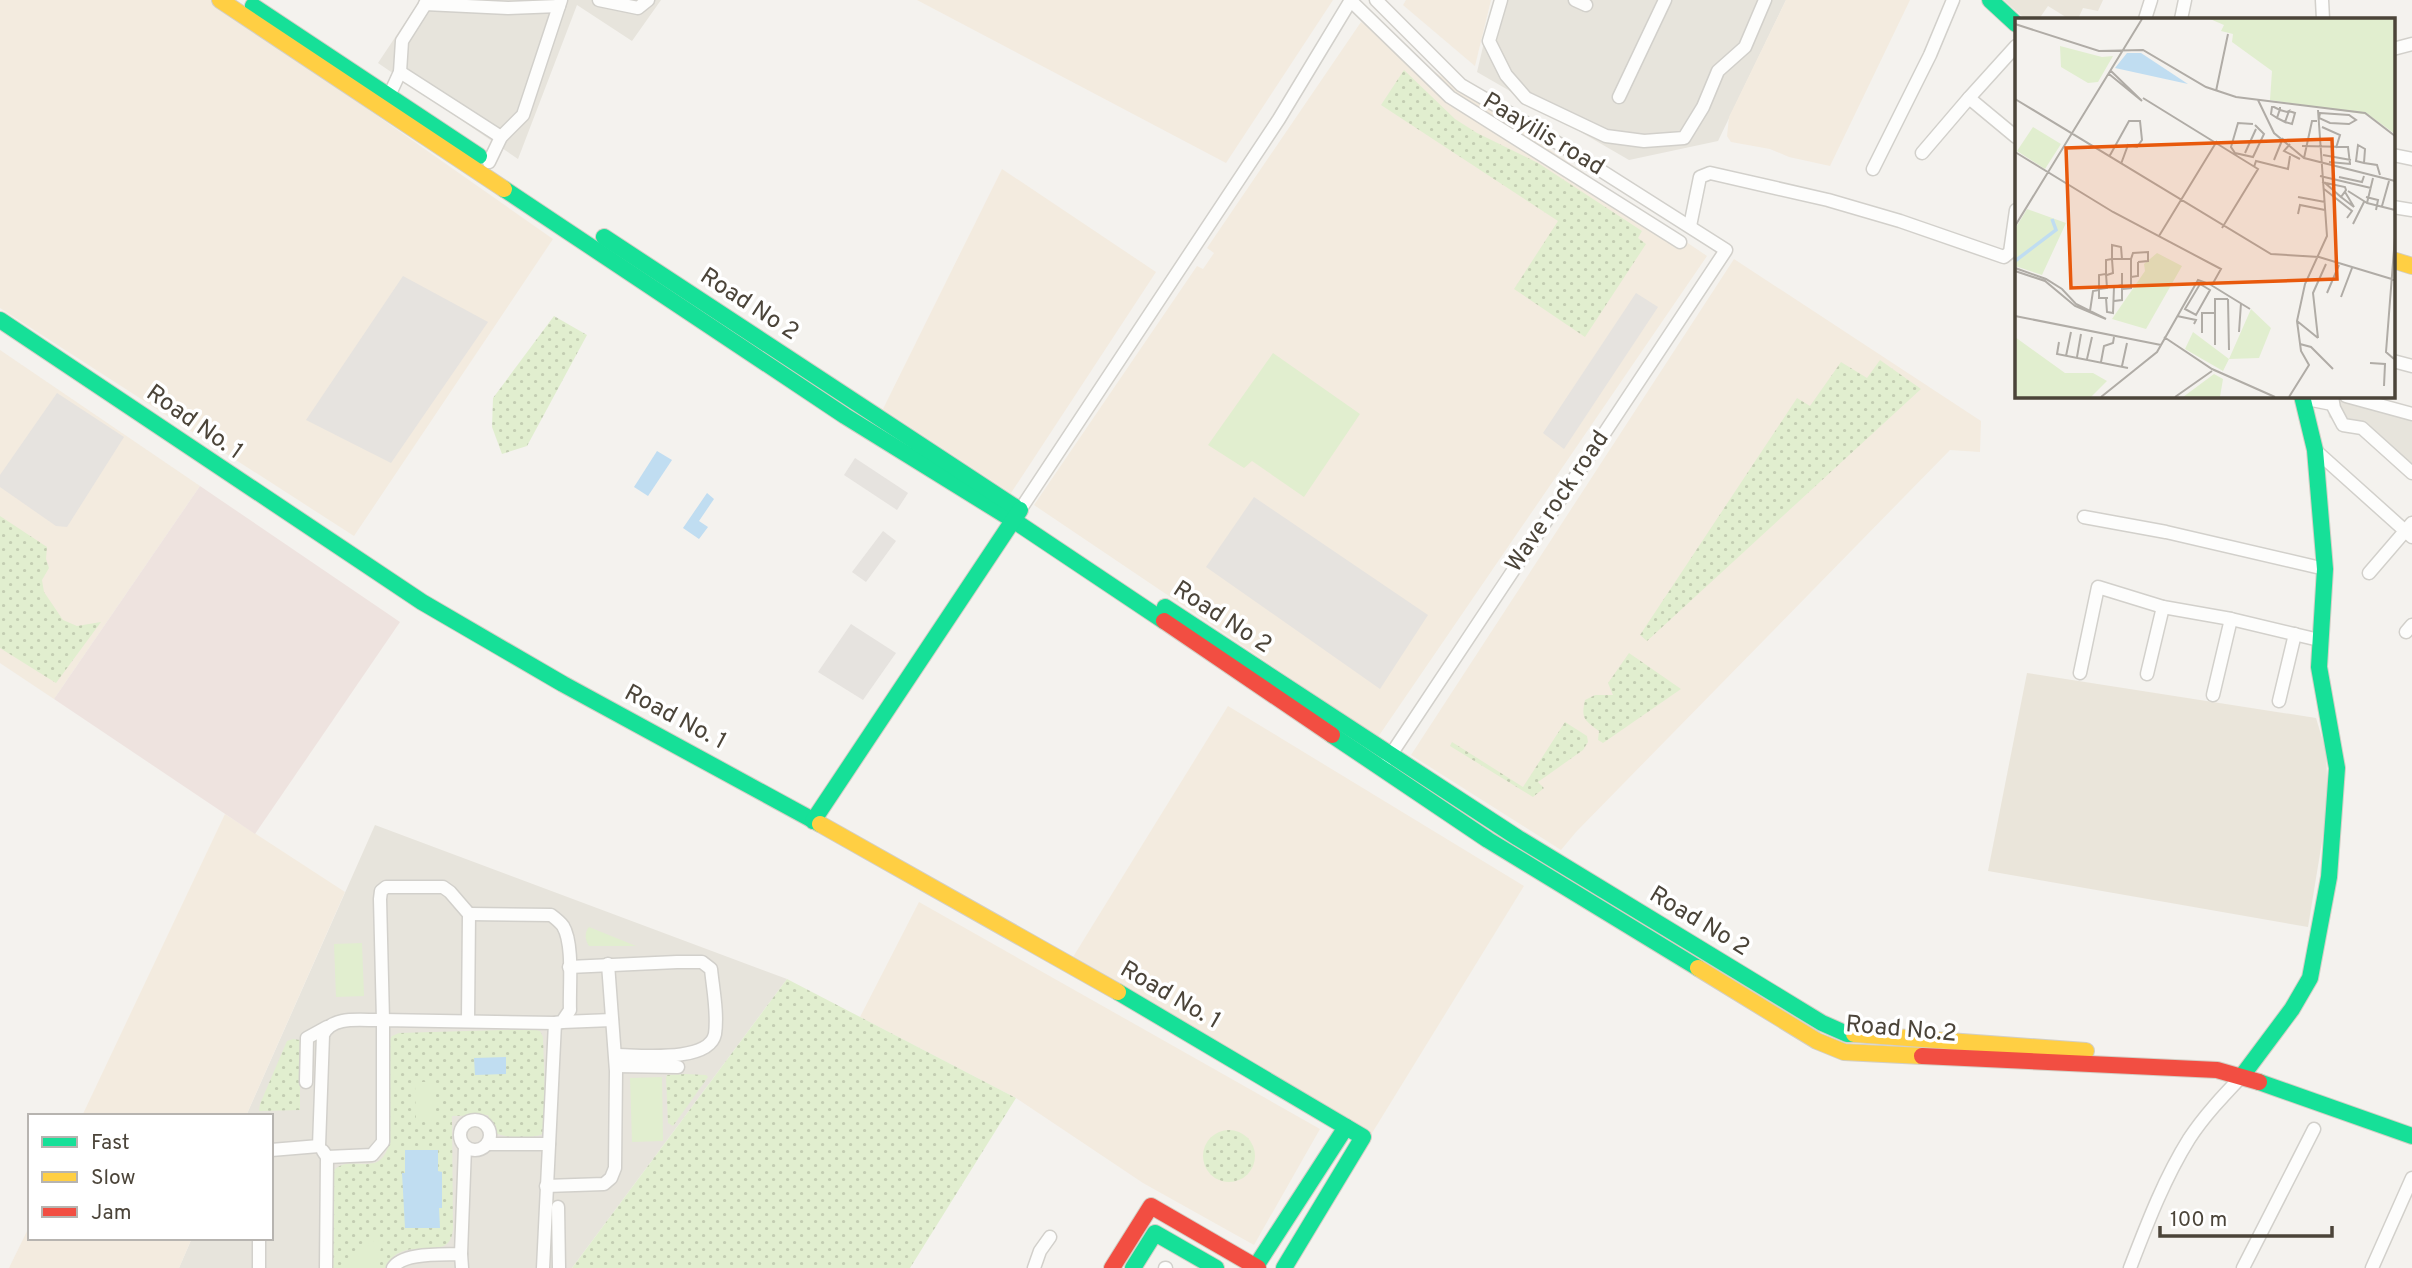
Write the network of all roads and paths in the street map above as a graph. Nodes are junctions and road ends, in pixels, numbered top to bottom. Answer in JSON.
{"nodes":[{"id":1,"x":220,"y":0,"type":"edge"},
{"id":2,"x":243,"y":0,"type":"edge"},
{"id":3,"x":599,"y":0,"type":"edge"},
{"id":4,"x":648,"y":0,"type":"edge"},
{"id":5,"x":1350,"y":0,"type":"edge"},
{"id":6,"x":1376,"y":0,"type":"edge"},
{"id":7,"x":1501,"y":0,"type":"edge"},
{"id":8,"x":1665,"y":0,"type":"edge"},
{"id":9,"x":1765,"y":0,"type":"edge"},
{"id":10,"x":1953,"y":0,"type":"edge"},
{"id":11,"x":1990,"y":0,"type":"edge"},
{"id":12,"x":2151,"y":0,"type":"edge"},
{"id":13,"x":2185,"y":0,"type":"edge"},
{"id":14,"x":2322,"y":0,"type":"edge"},
{"id":15,"x":427,"y":2,"type":"edge"},
{"id":16,"x":560,"y":3,"type":"edge"},
{"id":17,"x":2145,"y":18,"type":"edge"},
{"id":18,"x":2181,"y":18,"type":"edge"},
{"id":19,"x":2323,"y":18,"type":"edge"},
{"id":20,"x":2015,"y":22,"type":"edge"},
{"id":21,"x":2412,"y":44,"type":"edge"},
{"id":22,"x":2015,"y":48,"type":"edge"},
{"id":23,"x":2394,"y":49,"type":"edge"},
{"id":24,"x":400,"y":72,"type":"junction"},
{"id":25,"x":1461,"y":85,"type":"junction"},
{"id":26,"x":389,"y":96,"type":"junction"},
{"id":27,"x":1450,"y":97,"type":"junction"},
{"id":28,"x":1619,"y":97,"type":"dead end"},
{"id":29,"x":1969,"y":98,"type":"junction"},
{"id":30,"x":2015,"y":134,"type":"edge"},
{"id":31,"x":501,"y":137,"type":"junction"},
{"id":32,"x":1922,"y":153,"type":"dead end"},
{"id":33,"x":2394,"y":155,"type":"edge"},
{"id":34,"x":2412,"y":159,"type":"edge"},
{"id":35,"x":489,"y":162,"type":"junction"},
{"id":36,"x":1872,"y":169,"type":"dead end"},
{"id":37,"x":2394,"y":207,"type":"edge"},
{"id":38,"x":2412,"y":210,"type":"edge"},
{"id":39,"x":2015,"y":222,"type":"edge"},
{"id":40,"x":1690,"y":226,"type":"junction"},
{"id":41,"x":1681,"y":242,"type":"dead end"},
{"id":42,"x":1726,"y":250,"type":"joint"},
{"id":43,"x":2394,"y":260,"type":"edge"},
{"id":44,"x":2412,"y":266,"type":"edge"},
{"id":45,"x":0,"y":320,"type":"edge"},
{"id":46,"x":2394,"y":361,"type":"edge"},
{"id":47,"x":2412,"y":366,"type":"edge"},
{"id":48,"x":2302,"y":397,"type":"edge"},
{"id":49,"x":2350,"y":397,"type":"edge"},
{"id":50,"x":2331,"y":398,"type":"edge"},
{"id":51,"x":2412,"y":414,"type":"edge"},
{"id":52,"x":2315,"y":450,"type":"junction"},
{"id":53,"x":2412,"y":473,"type":"edge"},
{"id":54,"x":1016,"y":515,"type":"junction"},
{"id":55,"x":2084,"y":517,"type":"dead end"},
{"id":56,"x":2410,"y":530,"type":"edge"},
{"id":57,"x":2325,"y":569,"type":"junction"},
{"id":58,"x":2369,"y":573,"type":"dead end"},
{"id":59,"x":2163,"y":607,"type":"junction"},
{"id":60,"x":2231,"y":619,"type":"junction"},
{"id":61,"x":2295,"y":634,"type":"junction"},
{"id":62,"x":2319,"y":639,"type":"junction"},
{"id":63,"x":2080,"y":673,"type":"dead end"},
{"id":64,"x":2147,"y":674,"type":"dead end"},
{"id":65,"x":2213,"y":695,"type":"dead end"},
{"id":66,"x":2279,"y":701,"type":"dead end"},
{"id":67,"x":1387,"y":761,"type":"junction"},
{"id":68,"x":813,"y":821,"type":"junction"},
{"id":69,"x":1488,"y":840,"type":"joint"},
{"id":70,"x":469,"y":914,"type":"junction"},
{"id":71,"x":608,"y":964,"type":"junction"},
{"id":72,"x":569,"y":967,"type":"junction"},
{"id":73,"x":383,"y":1020,"type":"junction"},
{"id":74,"x":468,"y":1020,"type":"junction"},
{"id":75,"x":612,"y":1020,"type":"junction"},
{"id":76,"x":559,"y":1023,"type":"junction"},
{"id":77,"x":327,"y":1027,"type":"junction"},
{"id":78,"x":616,"y":1061,"type":"junction"},
{"id":79,"x":678,"y":1067,"type":"dead end"},
{"id":80,"x":2246,"y":1071,"type":"junction"},
{"id":81,"x":306,"y":1082,"type":"dead end"},
{"id":82,"x":2412,"y":1125,"type":"edge"},
{"id":83,"x":1346,"y":1127,"type":"junction"},
{"id":84,"x":2314,"y":1129,"type":"dead end"},
{"id":85,"x":2412,"y":1136,"type":"edge"},
{"id":86,"x":487,"y":1144,"type":"junction"},
{"id":87,"x":549,"y":1144,"type":"junction"},
{"id":88,"x":465,"y":1147,"type":"junction"},
{"id":89,"x":273,"y":1150,"type":"edge"},
{"id":90,"x":323,"y":1151,"type":"junction"},
{"id":91,"x":2412,"y":1178,"type":"edge"},
{"id":92,"x":546,"y":1186,"type":"junction"},
{"id":93,"x":558,"y":1208,"type":"dead end"},
{"id":94,"x":1050,"y":1237,"type":"dead end"},
{"id":95,"x":259,"y":1240,"type":"edge"},
{"id":96,"x":461,"y":1254,"type":"junction"},
{"id":97,"x":1257,"y":1267,"type":"edge"},
{"id":98,"x":259,"y":1268,"type":"edge"},
{"id":99,"x":326,"y":1268,"type":"edge"},
{"id":100,"x":393,"y":1268,"type":"edge"},
{"id":101,"x":462,"y":1268,"type":"edge"},
{"id":102,"x":543,"y":1268,"type":"edge"},
{"id":103,"x":559,"y":1268,"type":"edge"},
{"id":104,"x":1034,"y":1268,"type":"edge"},
{"id":105,"x":1112,"y":1268,"type":"edge"},
{"id":106,"x":1133,"y":1268,"type":"edge"},
{"id":107,"x":1216,"y":1268,"type":"edge"},
{"id":108,"x":1284,"y":1268,"type":"edge"},
{"id":109,"x":2130,"y":1268,"type":"edge"},
{"id":110,"x":2243,"y":1268,"type":"edge"},
{"id":111,"x":2372,"y":1268,"type":"edge"}],
"edges":[{"from":1,"to":54,"type":"street","name":"Road No 2"},
{"from":2,"to":26,"type":"street","name":"Road No 2"},
{"from":3,"to":4,"type":"street"},
{"from":5,"to":27,"type":"street","name":"Paayilis road"},
{"from":5,"to":54,"type":"street"},
{"from":6,"to":25,"type":"street","name":"Paayilis road"},
{"from":7,"to":9,"type":"street"},
{"from":8,"to":28,"type":"street"},
{"from":10,"to":36,"type":"street"},
{"from":11,"to":20,"type":"street"},
{"from":12,"to":17,"type":"street"},
{"from":13,"to":18,"type":"street"},
{"from":14,"to":19,"type":"street"},
{"from":15,"to":16,"type":"street"},
{"from":15,"to":24,"type":"street"},
{"from":16,"to":31,"type":"street"},
{"from":21,"to":23,"type":"street"},
{"from":22,"to":29,"type":"street"},
{"from":24,"to":26,"type":"street"},
{"from":24,"to":31,"type":"street"},
{"from":25,"to":27,"type":"street"},
{"from":25,"to":40,"type":"street","name":"Paayilis road"},
{"from":26,"to":35,"type":"street","name":"Road No 2"},
{"from":27,"to":41,"type":"street","name":"Paayilis road"},
{"from":29,"to":30,"type":"street"},
{"from":29,"to":32,"type":"street"},
{"from":31,"to":35,"type":"street"},
{"from":33,"to":34,"type":"street"},
{"from":35,"to":54,"type":"street","name":"Road No 2"},
{"from":37,"to":38,"type":"street"},
{"from":39,"to":40,"type":"street"},
{"from":40,"to":42,"type":"street","name":"Paayilis road"},
{"from":42,"to":67,"type":"street","name":"Wave rock road"},
{"from":43,"to":44,"type":"street"},
{"from":45,"to":68,"type":"street","name":"Road No. 1"},
{"from":46,"to":47,"type":"street"},
{"from":48,"to":50,"type":"street"},
{"from":48,"to":52,"type":"street"},
{"from":49,"to":51,"type":"street"},
{"from":50,"to":53,"type":"street"},
{"from":52,"to":56,"type":"street"},
{"from":52,"to":57,"type":"street"},
{"from":54,"to":67,"type":"street","name":"Road No 2"},
{"from":54,"to":68,"type":"street"},
{"from":55,"to":57,"type":"street"},
{"from":56,"to":58,"type":"street"},
{"from":57,"to":62,"type":"street"},
{"from":59,"to":60,"type":"street"},
{"from":59,"to":63,"type":"street"},
{"from":59,"to":64,"type":"street"},
{"from":60,"to":61,"type":"street"},
{"from":60,"to":65,"type":"street"},
{"from":61,"to":62,"type":"street"},
{"from":61,"to":66,"type":"street"},
{"from":62,"to":80,"type":"street"},
{"from":67,"to":69,"type":"street","name":"Road No 2"},
{"from":67,"to":80,"type":"street","name":"Road No 2"},
{"from":68,"to":83,"type":"street","name":"Road No. 1"},
{"from":69,"to":80,"type":"street","name":"Road No.2"},
{"from":70,"to":72,"type":"street"},
{"from":70,"to":73,"type":"street"},
{"from":70,"to":74,"type":"street"},
{"from":71,"to":72,"type":"street"},
{"from":71,"to":75,"type":"street"},
{"from":71,"to":78,"type":"street"},
{"from":72,"to":76,"type":"street"},
{"from":73,"to":74,"type":"street"},
{"from":73,"to":77,"type":"street"},
{"from":73,"to":90,"type":"street"},
{"from":74,"to":76,"type":"street"},
{"from":75,"to":76,"type":"street"},
{"from":75,"to":78,"type":"street"},
{"from":76,"to":87,"type":"street"},
{"from":77,"to":81,"type":"street"},
{"from":77,"to":90,"type":"street"},
{"from":78,"to":79,"type":"street"},
{"from":78,"to":92,"type":"street"},
{"from":80,"to":82,"type":"street"},
{"from":80,"to":85,"type":"street"},
{"from":80,"to":109,"type":"street"},
{"from":83,"to":97,"type":"street"},
{"from":83,"to":108,"type":"street","name":"Road No. 1"},
{"from":84,"to":110,"type":"street"},
{"from":86,"to":87,"type":"street"},
{"from":86,"to":88,"type":"street"},
{"from":86,"to":88,"type":"street"},
{"from":87,"to":92,"type":"street"},
{"from":88,"to":96,"type":"street"},
{"from":89,"to":90,"type":"street"},
{"from":90,"to":99,"type":"street"},
{"from":91,"to":111,"type":"street"},
{"from":92,"to":102,"type":"street"},
{"from":93,"to":103,"type":"street"},
{"from":94,"to":104,"type":"street"},
{"from":95,"to":98,"type":"street"},
{"from":96,"to":100,"type":"street"},
{"from":96,"to":101,"type":"street"},
{"from":97,"to":105,"type":"street"},
{"from":106,"to":107,"type":"street"}]}
